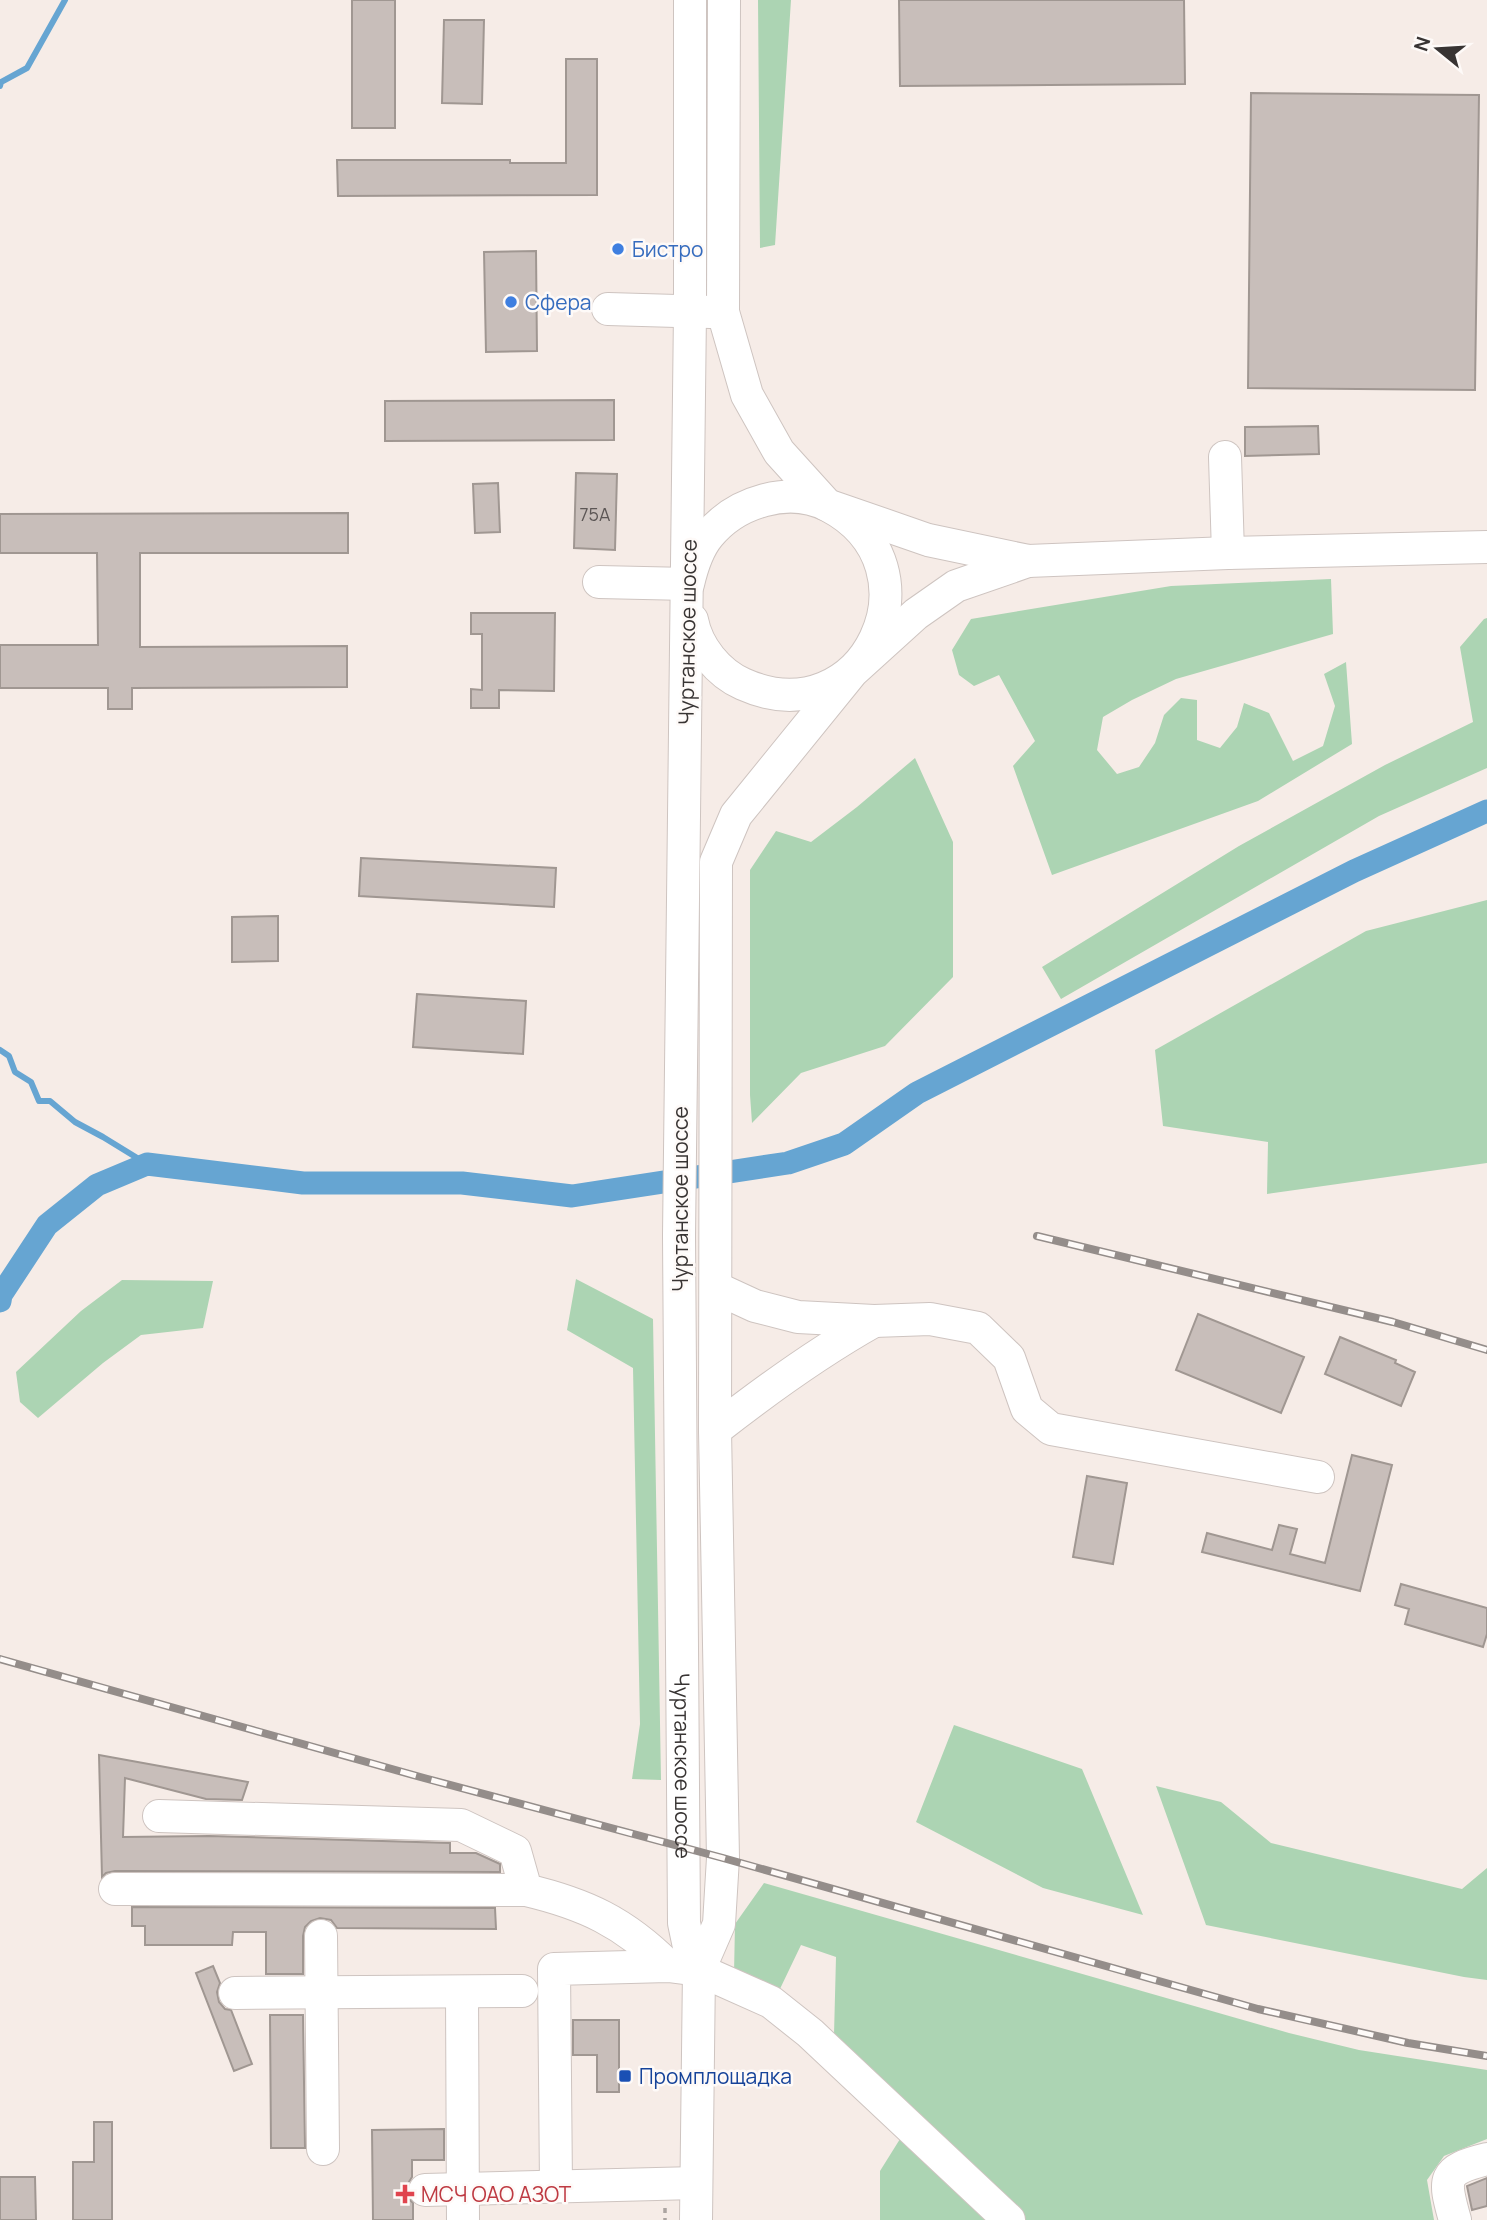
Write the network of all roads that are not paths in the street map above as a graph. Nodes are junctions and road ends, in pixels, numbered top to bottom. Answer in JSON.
{"nodes":[{"id":1,"x":690,"y":0,"type":"edge"},
{"id":2,"x":724,"y":0,"type":"edge"},
{"id":3,"x":608,"y":309,"type":"dead end"},
{"id":4,"x":690,"y":311,"type":"junction"},
{"id":5,"x":723,"y":312,"type":"junction"},
{"id":6,"x":1225,"y":457,"type":"dead end"},
{"id":7,"x":827,"y":505,"type":"junction"},
{"id":8,"x":1487,"y":547,"type":"edge"},
{"id":9,"x":1228,"y":553,"type":"junction"},
{"id":10,"x":1028,"y":561,"type":"junction"},
{"id":11,"x":599,"y":582,"type":"dead end"},
{"id":12,"x":688,"y":591,"type":"junction"},
{"id":13,"x":852,"y":671,"type":"junction"},
{"id":14,"x":716,"y":1288,"type":"junction"},
{"id":15,"x":874,"y":1321,"type":"junction"},
{"id":16,"x":715,"y":1430,"type":"junction"},
{"id":17,"x":1318,"y":1477,"type":"dead end"},
{"id":18,"x":159,"y":1816,"type":"dead end"},
{"id":19,"x":115,"y":1889,"type":"dead end"},
{"id":20,"x":526,"y":1890,"type":"junction"},
{"id":21,"x":321,"y":1936,"type":"dead end"},
{"id":22,"x":668,"y":1966,"type":"junction"},
{"id":23,"x":699,"y":1970,"type":"junction"},
{"id":24,"x":522,"y":1991,"type":"dead end"},
{"id":25,"x":462,"y":1992,"type":"junction"},
{"id":26,"x":236,"y":1993,"type":"dead end"},
{"id":27,"x":322,"y":1993,"type":"junction"},
{"id":28,"x":323,"y":2149,"type":"dead end"},
{"id":29,"x":1487,"y":2159,"type":"edge"},
{"id":30,"x":696,"y":2183,"type":"junction"},
{"id":31,"x":556,"y":2186,"type":"junction"},
{"id":32,"x":463,"y":2189,"type":"junction"},
{"id":33,"x":425,"y":2190,"type":"dead end"},
{"id":34,"x":463,"y":2220,"type":"edge"},
{"id":35,"x":696,"y":2220,"type":"edge"},
{"id":36,"x":1009,"y":2220,"type":"edge"},
{"id":37,"x":1455,"y":2220,"type":"edge"}],
"edges":[{"from":1,"to":4,"type":"street","name":"Чуртанское шоссе"},
{"from":2,"to":5,"type":"street"},
{"from":3,"to":4,"type":"street"},
{"from":4,"to":5,"type":"street"},
{"from":4,"to":12,"type":"street","name":"Чуртанское шоссе"},
{"from":5,"to":7,"type":"street"},
{"from":6,"to":9,"type":"street"},
{"from":7,"to":10,"type":"street"},
{"from":7,"to":12,"type":"street"},
{"from":7,"to":13,"type":"street"},
{"from":8,"to":9,"type":"street"},
{"from":9,"to":10,"type":"street"},
{"from":10,"to":13,"type":"street","name":"Чуртанское шоссе"},
{"from":11,"to":12,"type":"street"},
{"from":12,"to":13,"type":"street"},
{"from":12,"to":23,"type":"street","name":"Чуртанское шоссе"},
{"from":13,"to":14,"type":"street","name":"Чуртанское шоссе"},
{"from":14,"to":15,"type":"street"},
{"from":14,"to":16,"type":"street","name":"Чуртанское шоссе"},
{"from":15,"to":16,"type":"street"},
{"from":15,"to":17,"type":"street"},
{"from":16,"to":23,"type":"street","name":"Чуртанское шоссе"},
{"from":18,"to":20,"type":"street"},
{"from":19,"to":20,"type":"street"},
{"from":20,"to":22,"type":"street"},
{"from":21,"to":27,"type":"street"},
{"from":22,"to":23,"type":"street"},
{"from":22,"to":31,"type":"street"},
{"from":23,"to":30,"type":"street"},
{"from":23,"to":36,"type":"street"},
{"from":24,"to":25,"type":"street"},
{"from":25,"to":27,"type":"street"},
{"from":25,"to":32,"type":"street"},
{"from":26,"to":27,"type":"street"},
{"from":27,"to":28,"type":"street"},
{"from":29,"to":37,"type":"street"},
{"from":30,"to":31,"type":"street"},
{"from":30,"to":35,"type":"street"},
{"from":31,"to":32,"type":"street"},
{"from":32,"to":33,"type":"street"},
{"from":32,"to":34,"type":"street"}]}
